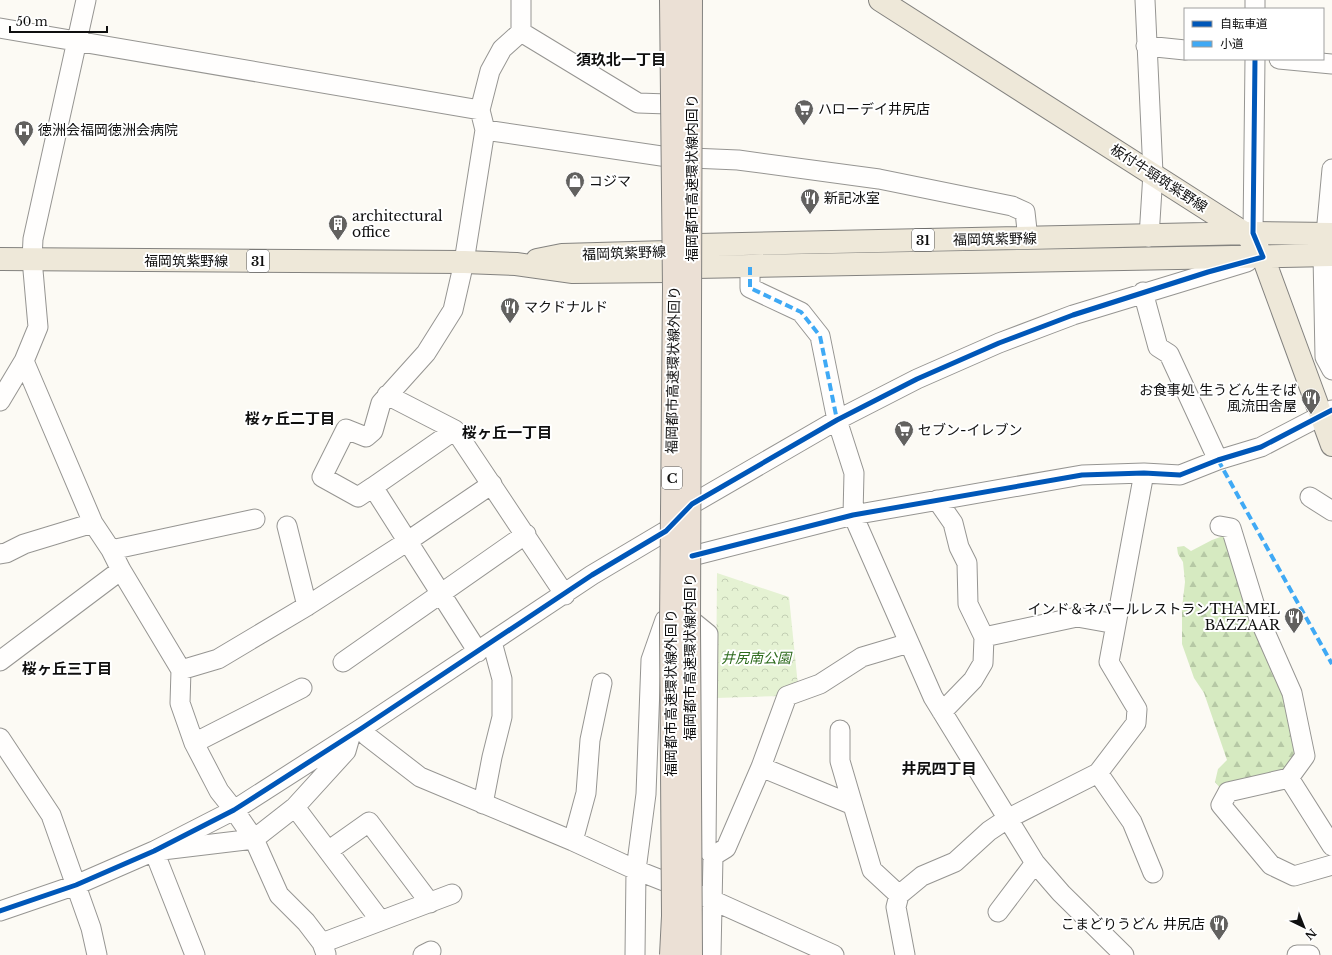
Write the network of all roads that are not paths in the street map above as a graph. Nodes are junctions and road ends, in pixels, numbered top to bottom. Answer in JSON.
{"nodes":[{"id":1,"x":86,"y":0,"type":"edge"},
{"id":2,"x":521,"y":0,"type":"edge"},
{"id":3,"x":671,"y":0,"type":"edge"},
{"id":4,"x":691,"y":0,"type":"edge"},
{"id":5,"x":880,"y":0,"type":"edge"},
{"id":6,"x":1145,"y":0,"type":"edge"},
{"id":7,"x":0,"y":28,"type":"edge"},
{"id":8,"x":522,"y":32,"type":"junction"},
{"id":9,"x":76,"y":42,"type":"junction"},
{"id":10,"x":1146,"y":46,"type":"junction"},
{"id":11,"x":1184,"y":50,"type":"edge"},
{"id":12,"x":1255,"y":60,"type":"edge"},
{"id":13,"x":1290,"y":60,"type":"edge"},
{"id":14,"x":1332,"y":64,"type":"edge"},
{"id":15,"x":668,"y":104,"type":"dead end"},
{"id":16,"x":480,"y":110,"type":"junction"},
{"id":17,"x":484,"y":130,"type":"junction"},
{"id":18,"x":1332,"y":169,"type":"edge"},
{"id":19,"x":1153,"y":173,"type":"junction"},
{"id":20,"x":1250,"y":234,"type":"junction"},
{"id":21,"x":1329,"y":234,"type":"edge"},
{"id":22,"x":1149,"y":237,"type":"junction"},
{"id":23,"x":1028,"y":238,"type":"junction"},
{"id":24,"x":1328,"y":255,"type":"edge"},
{"id":25,"x":1263,"y":257,"type":"junction"},
{"id":26,"x":0,"y":259,"type":"edge"},
{"id":27,"x":32,"y":259,"type":"junction"},
{"id":28,"x":464,"y":262,"type":"junction"},
{"id":29,"x":516,"y":264,"type":"junction"},
{"id":30,"x":750,"y":267,"type":"junction"},
{"id":31,"x":1143,"y":292,"type":"junction"},
{"id":32,"x":24,"y":361,"type":"junction"},
{"id":33,"x":1332,"y":370,"type":"edge"},
{"id":34,"x":387,"y":395,"type":"junction"},
{"id":35,"x":0,"y":401,"type":"edge"},
{"id":36,"x":1327,"y":413,"type":"edge"},
{"id":37,"x":837,"y":420,"type":"junction"},
{"id":38,"x":455,"y":430,"type":"junction"},
{"id":39,"x":1332,"y":445,"type":"edge"},
{"id":40,"x":1218,"y":460,"type":"junction"},
{"id":41,"x":1144,"y":473,"type":"junction"},
{"id":42,"x":492,"y":484,"type":"junction"},
{"id":43,"x":373,"y":487,"type":"junction"},
{"id":44,"x":1310,"y":497,"type":"dead end"},
{"id":45,"x":937,"y":500,"type":"junction"},
{"id":46,"x":1332,"y":511,"type":"edge"},
{"id":47,"x":853,"y":515,"type":"junction"},
{"id":48,"x":255,"y":520,"type":"dead end"},
{"id":49,"x":93,"y":523,"type":"junction"},
{"id":50,"x":287,"y":526,"type":"dead end"},
{"id":51,"x":1220,"y":526,"type":"dead end"},
{"id":52,"x":526,"y":534,"type":"junction"},
{"id":53,"x":408,"y":541,"type":"junction"},
{"id":54,"x":111,"y":550,"type":"junction"},
{"id":55,"x":0,"y":554,"type":"edge"},
{"id":56,"x":692,"y":556,"type":"dead end"},
{"id":57,"x":122,"y":570,"type":"junction"},
{"id":58,"x":441,"y":593,"type":"junction"},
{"id":59,"x":565,"y":595,"type":"junction"},
{"id":60,"x":307,"y":606,"type":"junction"},
{"id":61,"x":665,"y":620,"type":"dead end"},
{"id":62,"x":692,"y":621,"type":"dead end"},
{"id":63,"x":1116,"y":624,"type":"junction"},
{"id":64,"x":984,"y":637,"type":"junction"},
{"id":65,"x":909,"y":643,"type":"junction"},
{"id":66,"x":485,"y":647,"type":"junction"},
{"id":67,"x":0,"y":662,"type":"edge"},
{"id":68,"x":344,"y":662,"type":"dead end"},
{"id":69,"x":181,"y":670,"type":"junction"},
{"id":70,"x":602,"y":683,"type":"dead end"},
{"id":71,"x":302,"y":688,"type":"dead end"},
{"id":72,"x":942,"y":712,"type":"junction"},
{"id":73,"x":840,"y":730,"type":"dead end"},
{"id":74,"x":356,"y":732,"type":"junction"},
{"id":75,"x":0,"y":738,"type":"edge"},
{"id":76,"x":194,"y":743,"type":"junction"},
{"id":77,"x":761,"y":766,"type":"junction"},
{"id":78,"x":1098,"y":773,"type":"junction"},
{"id":79,"x":1289,"y":778,"type":"junction"},
{"id":80,"x":483,"y":804,"type":"junction"},
{"id":81,"x":853,"y":805,"type":"junction"},
{"id":82,"x":295,"y":807,"type":"junction"},
{"id":83,"x":234,"y":810,"type":"junction"},
{"id":84,"x":1007,"y":819,"type":"junction"},
{"id":85,"x":254,"y":839,"type":"junction"},
{"id":86,"x":573,"y":840,"type":"junction"},
{"id":87,"x":1332,"y":846,"type":"edge"},
{"id":88,"x":154,"y":851,"type":"junction"},
{"id":89,"x":328,"y":851,"type":"junction"},
{"id":90,"x":713,"y":856,"type":"junction"},
{"id":91,"x":1035,"y":864,"type":"junction"},
{"id":92,"x":1332,"y":866,"type":"edge"},
{"id":93,"x":636,"y":870,"type":"junction"},
{"id":94,"x":1153,"y":873,"type":"dead end"},
{"id":95,"x":76,"y":885,"type":"junction"},
{"id":96,"x":452,"y":894,"type":"dead end"},
{"id":97,"x":899,"y":895,"type":"junction"},
{"id":98,"x":712,"y":900,"type":"junction"},
{"id":99,"x":430,"y":902,"type":"junction"},
{"id":100,"x":0,"y":911,"type":"edge"},
{"id":101,"x":998,"y":912,"type":"dead end"},
{"id":102,"x":380,"y":920,"type":"junction"},
{"id":103,"x":324,"y":949,"type":"edge"},
{"id":104,"x":97,"y":955,"type":"edge"},
{"id":105,"x":195,"y":955,"type":"edge"},
{"id":106,"x":635,"y":955,"type":"edge"},
{"id":107,"x":671,"y":955,"type":"edge"},
{"id":108,"x":691,"y":955,"type":"edge"},
{"id":109,"x":711,"y":955,"type":"edge"},
{"id":110,"x":834,"y":955,"type":"edge"},
{"id":111,"x":905,"y":955,"type":"edge"},
{"id":112,"x":1124,"y":955,"type":"edge"},
{"id":113,"x":1297,"y":955,"type":"edge"},
{"id":114,"x":1310,"y":955,"type":"edge"}],
"edges":[{"from":1,"to":9,"type":"street"},
{"from":2,"to":8,"type":"street"},
{"from":3,"to":107,"type":"highway","name":"福岡都市高速環状線外回り","number":"C","bridge":true},
{"from":4,"to":108,"type":"highway","name":"福岡都市高速環状線内回り","number":"C","bridge":true},
{"from":5,"to":19,"type":"main road","name":"板付牛頸筑紫野線"},
{"from":6,"to":10,"type":"street"},
{"from":7,"to":9,"type":"street"},
{"from":8,"to":15,"type":"street"},
{"from":8,"to":16,"type":"street"},
{"from":9,"to":16,"type":"street"},
{"from":9,"to":27,"type":"street"},
{"from":10,"to":11,"type":"street"},
{"from":10,"to":19,"type":"street"},
{"from":12,"to":20,"type":"street"},
{"from":13,"to":14,"type":"street"},
{"from":16,"to":17,"type":"street"},
{"from":17,"to":23,"type":"street"},
{"from":17,"to":28,"type":"street"},
{"from":18,"to":21,"type":"street"},
{"from":19,"to":20,"type":"main road","name":"板付牛頸筑紫野線"},
{"from":19,"to":22,"type":"street"},
{"from":20,"to":21,"type":"main road","name":"福岡筑紫野線","number":"31"},
{"from":20,"to":22,"type":"main road","name":"福岡筑紫野線","number":"31"},
{"from":20,"to":25,"type":"main road","name":"板付牛頸筑紫野線"},
{"from":22,"to":23,"type":"main road","name":"福岡筑紫野線","number":"31"},
{"from":23,"to":29,"type":"main road","name":"福岡筑紫野線","number":"31"},
{"from":24,"to":25,"type":"main road","name":"福岡筑紫野線","number":"31"},
{"from":24,"to":33,"type":"street"},
{"from":25,"to":30,"type":"main road","name":"福岡筑紫野線","number":"31"},
{"from":25,"to":31,"type":"street"},
{"from":25,"to":36,"type":"main road","name":"板付牛頸筑紫野線"},
{"from":26,"to":27,"type":"main road","name":"福岡筑紫野線","number":"31"},
{"from":27,"to":28,"type":"main road","name":"福岡筑紫野線","number":"31"},
{"from":27,"to":32,"type":"street"},
{"from":28,"to":29,"type":"main road","name":"福岡筑紫野線","number":"31"},
{"from":28,"to":34,"type":"street"},
{"from":29,"to":30,"type":"main road","name":"福岡筑紫野線","number":"31"},
{"from":30,"to":37,"type":"street"},
{"from":31,"to":37,"type":"street"},
{"from":31,"to":40,"type":"street"},
{"from":32,"to":35,"type":"street"},
{"from":32,"to":49,"type":"street"},
{"from":34,"to":38,"type":"street"},
{"from":34,"to":43,"type":"street"},
{"from":36,"to":39,"type":"main road","name":"板付牛頸筑紫野線"},
{"from":36,"to":40,"type":"street"},
{"from":37,"to":47,"type":"street"},
{"from":37,"to":59,"type":"street"},
{"from":38,"to":42,"type":"street"},
{"from":38,"to":43,"type":"street"},
{"from":40,"to":41,"type":"street"},
{"from":41,"to":45,"type":"street"},
{"from":41,"to":63,"type":"street"},
{"from":42,"to":52,"type":"street"},
{"from":42,"to":53,"type":"street"},
{"from":43,"to":53,"type":"street"},
{"from":44,"to":46,"type":"street"},
{"from":45,"to":47,"type":"street"},
{"from":45,"to":64,"type":"street"},
{"from":47,"to":56,"type":"street"},
{"from":47,"to":65,"type":"street"},
{"from":48,"to":54,"type":"street"},
{"from":49,"to":54,"type":"street"},
{"from":49,"to":55,"type":"street"},
{"from":50,"to":60,"type":"street"},
{"from":51,"to":79,"type":"street"},
{"from":52,"to":58,"type":"street"},
{"from":52,"to":59,"type":"street"},
{"from":53,"to":58,"type":"street"},
{"from":53,"to":60,"type":"street"},
{"from":54,"to":57,"type":"street"},
{"from":57,"to":67,"type":"street"},
{"from":57,"to":69,"type":"street"},
{"from":58,"to":66,"type":"street"},
{"from":58,"to":68,"type":"street"},
{"from":59,"to":66,"type":"street"},
{"from":60,"to":69,"type":"street"},
{"from":61,"to":93,"type":"street"},
{"from":62,"to":90,"type":"street"},
{"from":63,"to":64,"type":"street"},
{"from":63,"to":78,"type":"street"},
{"from":64,"to":72,"type":"street"},
{"from":65,"to":72,"type":"street"},
{"from":65,"to":77,"type":"street"},
{"from":66,"to":74,"type":"street"},
{"from":66,"to":80,"type":"street"},
{"from":69,"to":76,"type":"street"},
{"from":70,"to":86,"type":"street"},
{"from":71,"to":76,"type":"street"},
{"from":72,"to":84,"type":"street"},
{"from":73,"to":81,"type":"street"},
{"from":74,"to":80,"type":"street"},
{"from":74,"to":82,"type":"street"},
{"from":74,"to":83,"type":"street"},
{"from":75,"to":95,"type":"street"},
{"from":76,"to":83,"type":"street"},
{"from":77,"to":81,"type":"street"},
{"from":77,"to":90,"type":"street"},
{"from":78,"to":84,"type":"street"},
{"from":78,"to":94,"type":"street"},
{"from":79,"to":87,"type":"street"},
{"from":79,"to":92,"type":"street"},
{"from":80,"to":86,"type":"street"},
{"from":81,"to":97,"type":"street"},
{"from":82,"to":85,"type":"street"},
{"from":82,"to":89,"type":"street"},
{"from":83,"to":85,"type":"street"},
{"from":83,"to":88,"type":"street"},
{"from":84,"to":91,"type":"street"},
{"from":84,"to":97,"type":"street"},
{"from":85,"to":88,"type":"street"},
{"from":85,"to":103,"type":"street"},
{"from":86,"to":93,"type":"street"},
{"from":88,"to":95,"type":"street"},
{"from":88,"to":105,"type":"street"},
{"from":89,"to":99,"type":"street"},
{"from":89,"to":102,"type":"street"},
{"from":90,"to":98,"type":"street"},
{"from":91,"to":101,"type":"street"},
{"from":91,"to":112,"type":"street"},
{"from":93,"to":98,"type":"street"},
{"from":93,"to":106,"type":"street"},
{"from":95,"to":100,"type":"street"},
{"from":95,"to":104,"type":"street"},
{"from":96,"to":99,"type":"street"},
{"from":97,"to":111,"type":"street"},
{"from":98,"to":109,"type":"street"},
{"from":98,"to":110,"type":"street"},
{"from":99,"to":102,"type":"street"},
{"from":102,"to":103,"type":"street"},
{"from":113,"to":114,"type":"street"}]}
